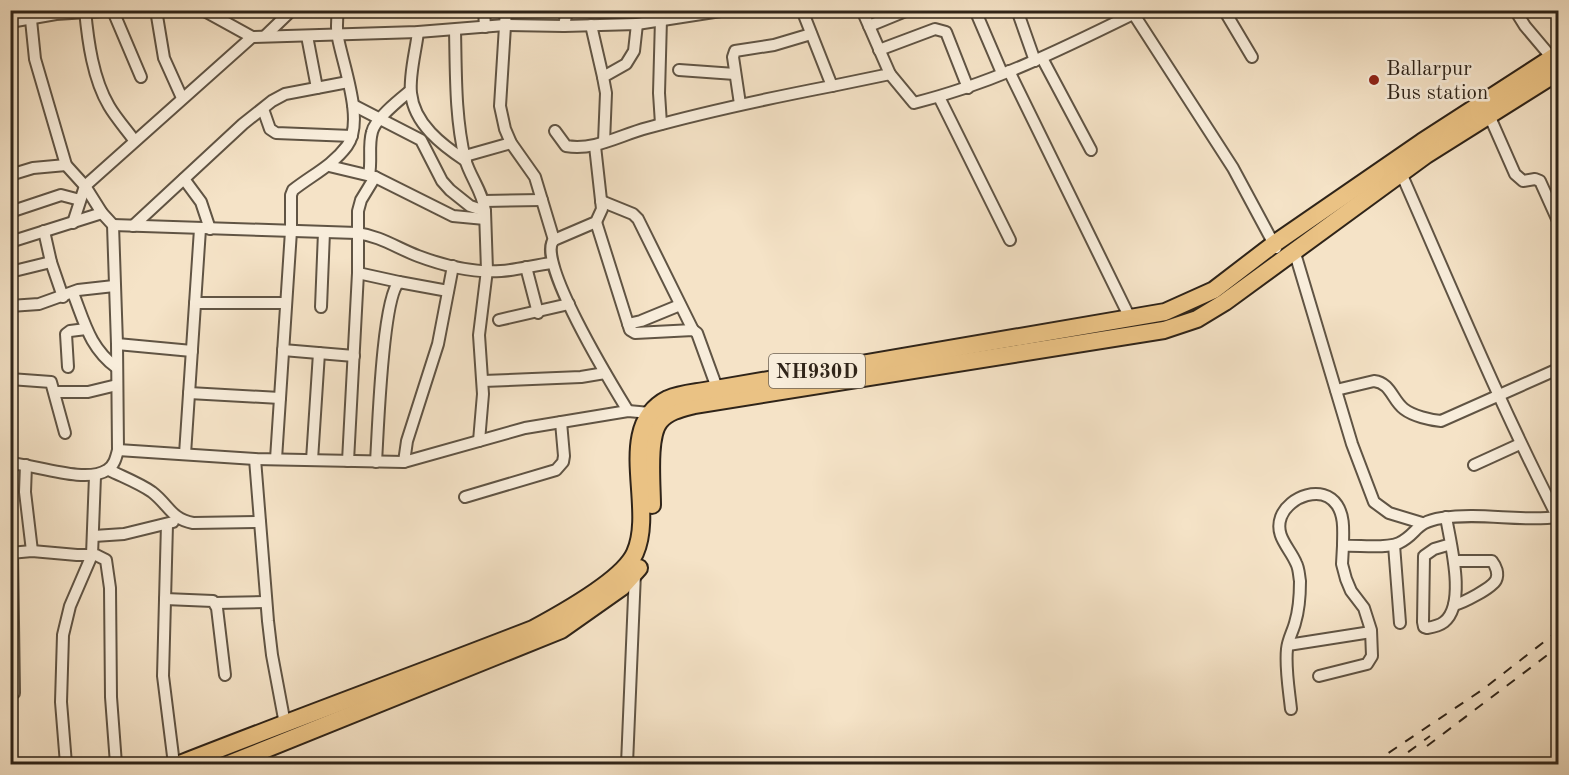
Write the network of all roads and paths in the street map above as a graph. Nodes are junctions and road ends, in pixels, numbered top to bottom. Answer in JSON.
{"nodes":[{"id":1,"x":118,"y":10,"type":"edge"},
{"id":2,"x":156,"y":10,"type":"edge"},
{"id":3,"x":203,"y":10,"type":"edge"},
{"id":4,"x":292,"y":10,"type":"edge"},
{"id":5,"x":338,"y":10,"type":"edge"},
{"id":6,"x":484,"y":10,"type":"edge"},
{"id":7,"x":506,"y":10,"type":"edge"},
{"id":8,"x":567,"y":10,"type":"edge"},
{"id":9,"x":802,"y":10,"type":"edge"},
{"id":10,"x":862,"y":10,"type":"edge"},
{"id":11,"x":908,"y":10,"type":"edge"},
{"id":12,"x":975,"y":10,"type":"edge"},
{"id":13,"x":1017,"y":10,"type":"edge"},
{"id":14,"x":1224,"y":10,"type":"edge"},
{"id":15,"x":1515,"y":10,"type":"edge"},
{"id":16,"x":85,"y":11,"type":"edge"},
{"id":17,"x":112,"y":11,"type":"edge"},
{"id":18,"x":719,"y":11,"type":"edge"},
{"id":19,"x":1132,"y":12,"type":"edge"},
{"id":20,"x":30,"y":15,"type":"edge"},
{"id":21,"x":662,"y":20,"type":"junction"},
{"id":22,"x":10,"y":22,"type":"edge"},
{"id":23,"x":637,"y":24,"type":"junction"},
{"id":24,"x":505,"y":25,"type":"junction"},
{"id":25,"x":591,"y":25,"type":"junction"},
{"id":26,"x":564,"y":26,"type":"junction"},
{"id":27,"x":869,"y":26,"type":"junction"},
{"id":28,"x":485,"y":27,"type":"junction"},
{"id":29,"x":455,"y":30,"type":"junction"},
{"id":30,"x":418,"y":32,"type":"junction"},
{"id":31,"x":811,"y":34,"type":"junction"},
{"id":32,"x":337,"y":35,"type":"junction"},
{"id":33,"x":265,"y":36,"type":"junction"},
{"id":34,"x":307,"y":36,"type":"junction"},
{"id":35,"x":252,"y":37,"type":"junction"},
{"id":36,"x":879,"y":50,"type":"junction"},
{"id":37,"x":1252,"y":57,"type":"dead end"},
{"id":38,"x":1039,"y":60,"type":"junction"},
{"id":39,"x":1556,"y":61,"type":"edge"},
{"id":40,"x":679,"y":70,"type":"dead end"},
{"id":41,"x":1005,"y":72,"type":"junction"},
{"id":42,"x":735,"y":74,"type":"junction"},
{"id":43,"x":890,"y":74,"type":"junction"},
{"id":44,"x":603,"y":76,"type":"junction"},
{"id":45,"x":141,"y":77,"type":"dead end"},
{"id":46,"x":348,"y":82,"type":"junction"},
{"id":47,"x":832,"y":86,"type":"junction"},
{"id":48,"x":317,"y":88,"type":"junction"},
{"id":49,"x":969,"y":88,"type":"junction"},
{"id":50,"x":411,"y":91,"type":"junction"},
{"id":51,"x":939,"y":97,"type":"junction"},
{"id":52,"x":182,"y":98,"type":"junction"},
{"id":53,"x":740,"y":104,"type":"junction"},
{"id":54,"x":353,"y":105,"type":"junction"},
{"id":55,"x":263,"y":109,"type":"junction"},
{"id":56,"x":1490,"y":116,"type":"junction"},
{"id":57,"x":381,"y":119,"type":"junction"},
{"id":58,"x":661,"y":124,"type":"junction"},
{"id":59,"x":555,"y":131,"type":"dead end"},
{"id":60,"x":352,"y":136,"type":"junction"},
{"id":61,"x":134,"y":140,"type":"junction"},
{"id":62,"x":511,"y":143,"type":"junction"},
{"id":63,"x":599,"y":144,"type":"junction"},
{"id":64,"x":1091,"y":150,"type":"dead end"},
{"id":65,"x":1423,"y":150,"type":"junction"},
{"id":66,"x":465,"y":159,"type":"junction"},
{"id":67,"x":66,"y":165,"type":"junction"},
{"id":68,"x":329,"y":166,"type":"junction"},
{"id":69,"x":1401,"y":173,"type":"junction"},
{"id":70,"x":10,"y":175,"type":"edge"},
{"id":71,"x":372,"y":176,"type":"junction"},
{"id":72,"x":184,"y":179,"type":"junction"},
{"id":73,"x":85,"y":186,"type":"junction"},
{"id":74,"x":80,"y":200,"type":"junction"},
{"id":75,"x":542,"y":200,"type":"junction"},
{"id":76,"x":601,"y":201,"type":"junction"},
{"id":77,"x":485,"y":210,"type":"junction"},
{"id":78,"x":10,"y":212,"type":"edge"},
{"id":79,"x":102,"y":213,"type":"junction"},
{"id":80,"x":1558,"y":221,"type":"edge"},
{"id":81,"x":596,"y":222,"type":"junction"},
{"id":82,"x":73,"y":223,"type":"junction"},
{"id":83,"x":113,"y":225,"type":"junction"},
{"id":84,"x":133,"y":226,"type":"junction"},
{"id":85,"x":205,"y":229,"type":"junction"},
{"id":86,"x":44,"y":231,"type":"junction"},
{"id":87,"x":291,"y":231,"type":"junction"},
{"id":88,"x":324,"y":232,"type":"junction"},
{"id":89,"x":357,"y":233,"type":"junction"},
{"id":90,"x":554,"y":240,"type":"junction"},
{"id":91,"x":1010,"y":240,"type":"dead end"},
{"id":92,"x":10,"y":242,"type":"edge"},
{"id":93,"x":1274,"y":244,"type":"junction"},
{"id":94,"x":1288,"y":255,"type":"junction"},
{"id":95,"x":51,"y":262,"type":"junction"},
{"id":96,"x":552,"y":263,"type":"junction"},
{"id":97,"x":453,"y":266,"type":"junction"},
{"id":98,"x":526,"y":267,"type":"junction"},
{"id":99,"x":487,"y":270,"type":"junction"},
{"id":100,"x":10,"y":272,"type":"edge"},
{"id":101,"x":358,"y":273,"type":"junction"},
{"id":102,"x":399,"y":282,"type":"junction"},
{"id":103,"x":114,"y":286,"type":"junction"},
{"id":104,"x":448,"y":291,"type":"junction"},
{"id":105,"x":68,"y":295,"type":"junction"},
{"id":106,"x":195,"y":303,"type":"junction"},
{"id":107,"x":286,"y":303,"type":"junction"},
{"id":108,"x":569,"y":304,"type":"junction"},
{"id":109,"x":680,"y":305,"type":"junction"},
{"id":110,"x":10,"y":306,"type":"edge"},
{"id":111,"x":321,"y":308,"type":"dead end"},
{"id":112,"x":538,"y":313,"type":"junction"},
{"id":113,"x":1130,"y":318,"type":"junction"},
{"id":114,"x":499,"y":320,"type":"dead end"},
{"id":115,"x":628,"y":324,"type":"junction"},
{"id":116,"x":86,"y":329,"type":"junction"},
{"id":117,"x":693,"y":330,"type":"junction"},
{"id":118,"x":117,"y":344,"type":"junction"},
{"id":119,"x":283,"y":350,"type":"junction"},
{"id":120,"x":192,"y":351,"type":"junction"},
{"id":121,"x":319,"y":353,"type":"junction"},
{"id":122,"x":354,"y":356,"type":"junction"},
{"id":123,"x":68,"y":367,"type":"dead end"},
{"id":124,"x":117,"y":368,"type":"junction"},
{"id":125,"x":1558,"y":369,"type":"edge"},
{"id":126,"x":605,"y":373,"type":"junction"},
{"id":127,"x":10,"y":379,"type":"edge"},
{"id":128,"x":483,"y":381,"type":"junction"},
{"id":129,"x":117,"y":385,"type":"junction"},
{"id":130,"x":717,"y":388,"type":"junction"},
{"id":131,"x":1336,"y":390,"type":"junction"},
{"id":132,"x":55,"y":392,"type":"junction"},
{"id":133,"x":189,"y":393,"type":"junction"},
{"id":134,"x":1498,"y":396,"type":"junction"},
{"id":135,"x":280,"y":398,"type":"junction"},
{"id":136,"x":628,"y":411,"type":"junction"},
{"id":137,"x":655,"y":417,"type":"junction"},
{"id":138,"x":561,"y":422,"type":"junction"},
{"id":139,"x":65,"y":433,"type":"dead end"},
{"id":140,"x":479,"y":441,"type":"junction"},
{"id":141,"x":1520,"y":444,"type":"junction"},
{"id":142,"x":118,"y":450,"type":"junction"},
{"id":143,"x":185,"y":454,"type":"junction"},
{"id":144,"x":255,"y":459,"type":"junction"},
{"id":145,"x":276,"y":459,"type":"junction"},
{"id":146,"x":312,"y":460,"type":"junction"},
{"id":147,"x":348,"y":461,"type":"junction"},
{"id":148,"x":376,"y":462,"type":"junction"},
{"id":149,"x":404,"y":462,"type":"junction"},
{"id":150,"x":10,"y":463,"type":"edge"},
{"id":151,"x":26,"y":465,"type":"junction"},
{"id":152,"x":1474,"y":465,"type":"dead end"},
{"id":153,"x":109,"y":470,"type":"junction"},
{"id":154,"x":95,"y":476,"type":"junction"},
{"id":155,"x":465,"y":497,"type":"dead end"},
{"id":156,"x":1446,"y":517,"type":"junction"},
{"id":157,"x":1558,"y":518,"type":"edge"},
{"id":158,"x":178,"y":519,"type":"junction"},
{"id":159,"x":260,"y":522,"type":"junction"},
{"id":160,"x":1422,"y":523,"type":"junction"},
{"id":161,"x":167,"y":524,"type":"junction"},
{"id":162,"x":94,"y":536,"type":"junction"},
{"id":163,"x":1394,"y":544,"type":"junction"},
{"id":164,"x":1451,"y":544,"type":"junction"},
{"id":165,"x":1343,"y":546,"type":"junction"},
{"id":166,"x":32,"y":551,"type":"junction"},
{"id":167,"x":11,"y":553,"type":"edge"},
{"id":168,"x":93,"y":555,"type":"junction"},
{"id":169,"x":1454,"y":561,"type":"junction"},
{"id":170,"x":635,"y":573,"type":"junction"},
{"id":171,"x":165,"y":599,"type":"junction"},
{"id":172,"x":266,"y":602,"type":"junction"},
{"id":173,"x":215,"y":603,"type":"junction"},
{"id":174,"x":1454,"y":605,"type":"junction"},
{"id":175,"x":1400,"y":623,"type":"dead end"},
{"id":176,"x":1371,"y":632,"type":"junction"},
{"id":177,"x":1288,"y":645,"type":"junction"},
{"id":178,"x":225,"y":675,"type":"dead end"},
{"id":179,"x":1318,"y":676,"type":"dead end"},
{"id":180,"x":14,"y":693,"type":"dead end"},
{"id":181,"x":1291,"y":709,"type":"dead end"},
{"id":182,"x":285,"y":724,"type":"junction"},
{"id":183,"x":66,"y":765,"type":"edge"},
{"id":184,"x":116,"y":765,"type":"edge"},
{"id":185,"x":174,"y":765,"type":"edge"},
{"id":186,"x":180,"y":765,"type":"edge"},
{"id":187,"x":228,"y":765,"type":"edge"},
{"id":188,"x":627,"y":765,"type":"edge"}],
"edges":[{"from":1,"to":17,"type":"street"},
{"from":2,"to":52,"type":"street"},
{"from":3,"to":35,"type":"street"},
{"from":4,"to":33,"type":"street"},
{"from":5,"to":32,"type":"street"},
{"from":6,"to":28,"type":"street"},
{"from":7,"to":24,"type":"street"},
{"from":8,"to":26,"type":"street"},
{"from":9,"to":31,"type":"street"},
{"from":10,"to":27,"type":"street"},
{"from":11,"to":27,"type":"street"},
{"from":12,"to":41,"type":"street"},
{"from":13,"to":38,"type":"street"},
{"from":14,"to":37,"type":"street"},
{"from":15,"to":39,"type":"street"},
{"from":16,"to":17,"type":"street"},
{"from":16,"to":20,"type":"street"},
{"from":16,"to":61,"type":"street"},
{"from":17,"to":45,"type":"street"},
{"from":18,"to":21,"type":"street"},
{"from":19,"to":38,"type":"street"},
{"from":19,"to":93,"type":"street"},
{"from":20,"to":22,"type":"street"},
{"from":20,"to":67,"type":"street"},
{"from":21,"to":23,"type":"street"},
{"from":21,"to":58,"type":"street"},
{"from":23,"to":25,"type":"street"},
{"from":23,"to":44,"type":"street"},
{"from":24,"to":26,"type":"street"},
{"from":24,"to":28,"type":"street"},
{"from":24,"to":62,"type":"street"},
{"from":25,"to":26,"type":"street"},
{"from":25,"to":44,"type":"street"},
{"from":27,"to":36,"type":"street"},
{"from":28,"to":29,"type":"street"},
{"from":29,"to":30,"type":"street"},
{"from":29,"to":66,"type":"street"},
{"from":30,"to":32,"type":"street"},
{"from":30,"to":50,"type":"street"},
{"from":31,"to":42,"type":"street"},
{"from":31,"to":47,"type":"street"},
{"from":32,"to":34,"type":"street"},
{"from":32,"to":46,"type":"street"},
{"from":33,"to":34,"type":"street"},
{"from":33,"to":35,"type":"street"},
{"from":34,"to":48,"type":"street"},
{"from":35,"to":52,"type":"street"},
{"from":36,"to":43,"type":"street"},
{"from":36,"to":49,"type":"street"},
{"from":38,"to":41,"type":"street"},
{"from":38,"to":64,"type":"street"},
{"from":39,"to":56,"type":"highway","number":"NH930D"},
{"from":39,"to":65,"type":"highway","number":"NH930D"},
{"from":40,"to":42,"type":"street"},
{"from":41,"to":49,"type":"street"},
{"from":41,"to":113,"type":"street"},
{"from":42,"to":53,"type":"street"},
{"from":43,"to":47,"type":"street"},
{"from":43,"to":51,"type":"street"},
{"from":44,"to":63,"type":"street"},
{"from":46,"to":48,"type":"street"},
{"from":46,"to":54,"type":"street"},
{"from":47,"to":53,"type":"street"},
{"from":48,"to":55,"type":"street"},
{"from":49,"to":51,"type":"street"},
{"from":50,"to":57,"type":"street"},
{"from":50,"to":66,"type":"street"},
{"from":51,"to":91,"type":"street"},
{"from":52,"to":61,"type":"street"},
{"from":53,"to":58,"type":"street"},
{"from":54,"to":57,"type":"street"},
{"from":54,"to":60,"type":"street"},
{"from":55,"to":60,"type":"street"},
{"from":55,"to":72,"type":"street"},
{"from":56,"to":65,"type":"highway","number":"NH930D"},
{"from":56,"to":80,"type":"street"},
{"from":57,"to":71,"type":"street"},
{"from":57,"to":77,"type":"street"},
{"from":58,"to":63,"type":"street"},
{"from":59,"to":63,"type":"street"},
{"from":60,"to":68,"type":"street"},
{"from":61,"to":73,"type":"street"},
{"from":62,"to":66,"type":"street"},
{"from":62,"to":75,"type":"street"},
{"from":63,"to":76,"type":"street"},
{"from":65,"to":69,"type":"highway","number":"NH930D"},
{"from":65,"to":93,"type":"highway","number":"NH930D"},
{"from":66,"to":77,"type":"street"},
{"from":67,"to":70,"type":"street"},
{"from":67,"to":73,"type":"street"},
{"from":68,"to":71,"type":"street"},
{"from":68,"to":87,"type":"street"},
{"from":69,"to":94,"type":"highway","number":"NH930D"},
{"from":69,"to":134,"type":"street"},
{"from":71,"to":77,"type":"street"},
{"from":71,"to":89,"type":"street"},
{"from":72,"to":84,"type":"street"},
{"from":72,"to":85,"type":"street"},
{"from":73,"to":74,"type":"street"},
{"from":73,"to":79,"type":"street"},
{"from":74,"to":78,"type":"street"},
{"from":74,"to":82,"type":"street"},
{"from":75,"to":77,"type":"street"},
{"from":75,"to":90,"type":"street"},
{"from":76,"to":81,"type":"street"},
{"from":76,"to":109,"type":"street"},
{"from":77,"to":99,"type":"street"},
{"from":79,"to":82,"type":"street"},
{"from":79,"to":83,"type":"street"},
{"from":81,"to":90,"type":"street"},
{"from":81,"to":115,"type":"street"},
{"from":82,"to":86,"type":"street"},
{"from":83,"to":84,"type":"street"},
{"from":83,"to":103,"type":"street"},
{"from":84,"to":85,"type":"street"},
{"from":85,"to":87,"type":"street"},
{"from":85,"to":106,"type":"street"},
{"from":86,"to":92,"type":"street"},
{"from":86,"to":95,"type":"street"},
{"from":87,"to":88,"type":"street"},
{"from":87,"to":107,"type":"street"},
{"from":88,"to":89,"type":"street"},
{"from":88,"to":111,"type":"street"},
{"from":89,"to":97,"type":"street"},
{"from":89,"to":101,"type":"street"},
{"from":90,"to":96,"type":"street"},
{"from":93,"to":94,"type":"street"},
{"from":93,"to":113,"type":"highway","number":"NH930D"},
{"from":94,"to":131,"type":"street"},
{"from":94,"to":137,"type":"highway","number":"NH930D"},
{"from":95,"to":100,"type":"street"},
{"from":95,"to":105,"type":"street"},
{"from":96,"to":98,"type":"street"},
{"from":96,"to":108,"type":"street"},
{"from":97,"to":99,"type":"street"},
{"from":97,"to":104,"type":"street"},
{"from":98,"to":99,"type":"street"},
{"from":98,"to":112,"type":"street"},
{"from":99,"to":128,"type":"street"},
{"from":101,"to":102,"type":"street"},
{"from":101,"to":122,"type":"street"},
{"from":102,"to":104,"type":"street"},
{"from":102,"to":148,"type":"street"},
{"from":103,"to":105,"type":"street"},
{"from":103,"to":118,"type":"street"},
{"from":104,"to":149,"type":"street"},
{"from":105,"to":110,"type":"street"},
{"from":105,"to":116,"type":"street"},
{"from":106,"to":107,"type":"street"},
{"from":106,"to":120,"type":"street"},
{"from":107,"to":119,"type":"street"},
{"from":108,"to":112,"type":"street"},
{"from":108,"to":126,"type":"street"},
{"from":109,"to":115,"type":"street"},
{"from":109,"to":117,"type":"street"},
{"from":112,"to":114,"type":"street"},
{"from":113,"to":130,"type":"highway","number":"NH930D"},
{"from":115,"to":117,"type":"street"},
{"from":116,"to":123,"type":"street"},
{"from":116,"to":124,"type":"street"},
{"from":117,"to":130,"type":"street"},
{"from":118,"to":120,"type":"street"},
{"from":118,"to":124,"type":"street"},
{"from":119,"to":121,"type":"street"},
{"from":119,"to":135,"type":"street"},
{"from":120,"to":133,"type":"street"},
{"from":121,"to":122,"type":"street"},
{"from":121,"to":146,"type":"street"},
{"from":122,"to":147,"type":"street"},
{"from":124,"to":129,"type":"street"},
{"from":125,"to":134,"type":"street"},
{"from":126,"to":128,"type":"street"},
{"from":126,"to":136,"type":"street"},
{"from":127,"to":132,"type":"street"},
{"from":128,"to":140,"type":"street"},
{"from":129,"to":132,"type":"street"},
{"from":129,"to":142,"type":"street"},
{"from":130,"to":137,"type":"highway","number":"NH930D"},
{"from":131,"to":134,"type":"street"},
{"from":131,"to":160,"type":"street"},
{"from":132,"to":139,"type":"street"},
{"from":133,"to":135,"type":"street"},
{"from":133,"to":143,"type":"street"},
{"from":134,"to":141,"type":"street"},
{"from":135,"to":145,"type":"street"},
{"from":136,"to":137,"type":"street"},
{"from":136,"to":138,"type":"street"},
{"from":137,"to":170,"type":"highway"},
{"from":137,"to":182,"type":"highway"},
{"from":138,"to":140,"type":"street"},
{"from":138,"to":155,"type":"street"},
{"from":140,"to":149,"type":"street"},
{"from":141,"to":152,"type":"street"},
{"from":141,"to":157,"type":"street"},
{"from":142,"to":143,"type":"street"},
{"from":142,"to":153,"type":"street"},
{"from":143,"to":144,"type":"street"},
{"from":144,"to":145,"type":"street"},
{"from":144,"to":159,"type":"street"},
{"from":145,"to":146,"type":"street"},
{"from":146,"to":147,"type":"street"},
{"from":147,"to":148,"type":"street"},
{"from":148,"to":149,"type":"street"},
{"from":150,"to":151,"type":"street"},
{"from":151,"to":154,"type":"street"},
{"from":151,"to":166,"type":"street"},
{"from":153,"to":154,"type":"street"},
{"from":153,"to":158,"type":"street"},
{"from":154,"to":162,"type":"street"},
{"from":156,"to":157,"type":"street"},
{"from":156,"to":160,"type":"street"},
{"from":156,"to":164,"type":"street"},
{"from":158,"to":159,"type":"street"},
{"from":158,"to":161,"type":"street"},
{"from":159,"to":172,"type":"street"},
{"from":160,"to":163,"type":"street"},
{"from":161,"to":162,"type":"street"},
{"from":161,"to":171,"type":"street"},
{"from":162,"to":168,"type":"street"},
{"from":163,"to":165,"type":"street"},
{"from":163,"to":175,"type":"street"},
{"from":164,"to":169,"type":"street"},
{"from":164,"to":174,"type":"street"},
{"from":165,"to":176,"type":"street"},
{"from":165,"to":177,"type":"street"},
{"from":166,"to":167,"type":"street"},
{"from":166,"to":168,"type":"street"},
{"from":167,"to":180,"type":"street"},
{"from":168,"to":183,"type":"street"},
{"from":168,"to":184,"type":"street"},
{"from":169,"to":174,"type":"street"},
{"from":169,"to":174,"type":"street"},
{"from":170,"to":187,"type":"highway"},
{"from":170,"to":188,"type":"street"},
{"from":171,"to":173,"type":"street"},
{"from":171,"to":185,"type":"street"},
{"from":172,"to":173,"type":"street"},
{"from":172,"to":182,"type":"street"},
{"from":173,"to":178,"type":"street"},
{"from":176,"to":177,"type":"street"},
{"from":176,"to":179,"type":"street"},
{"from":177,"to":181,"type":"street"},
{"from":182,"to":186,"type":"highway"}]}
